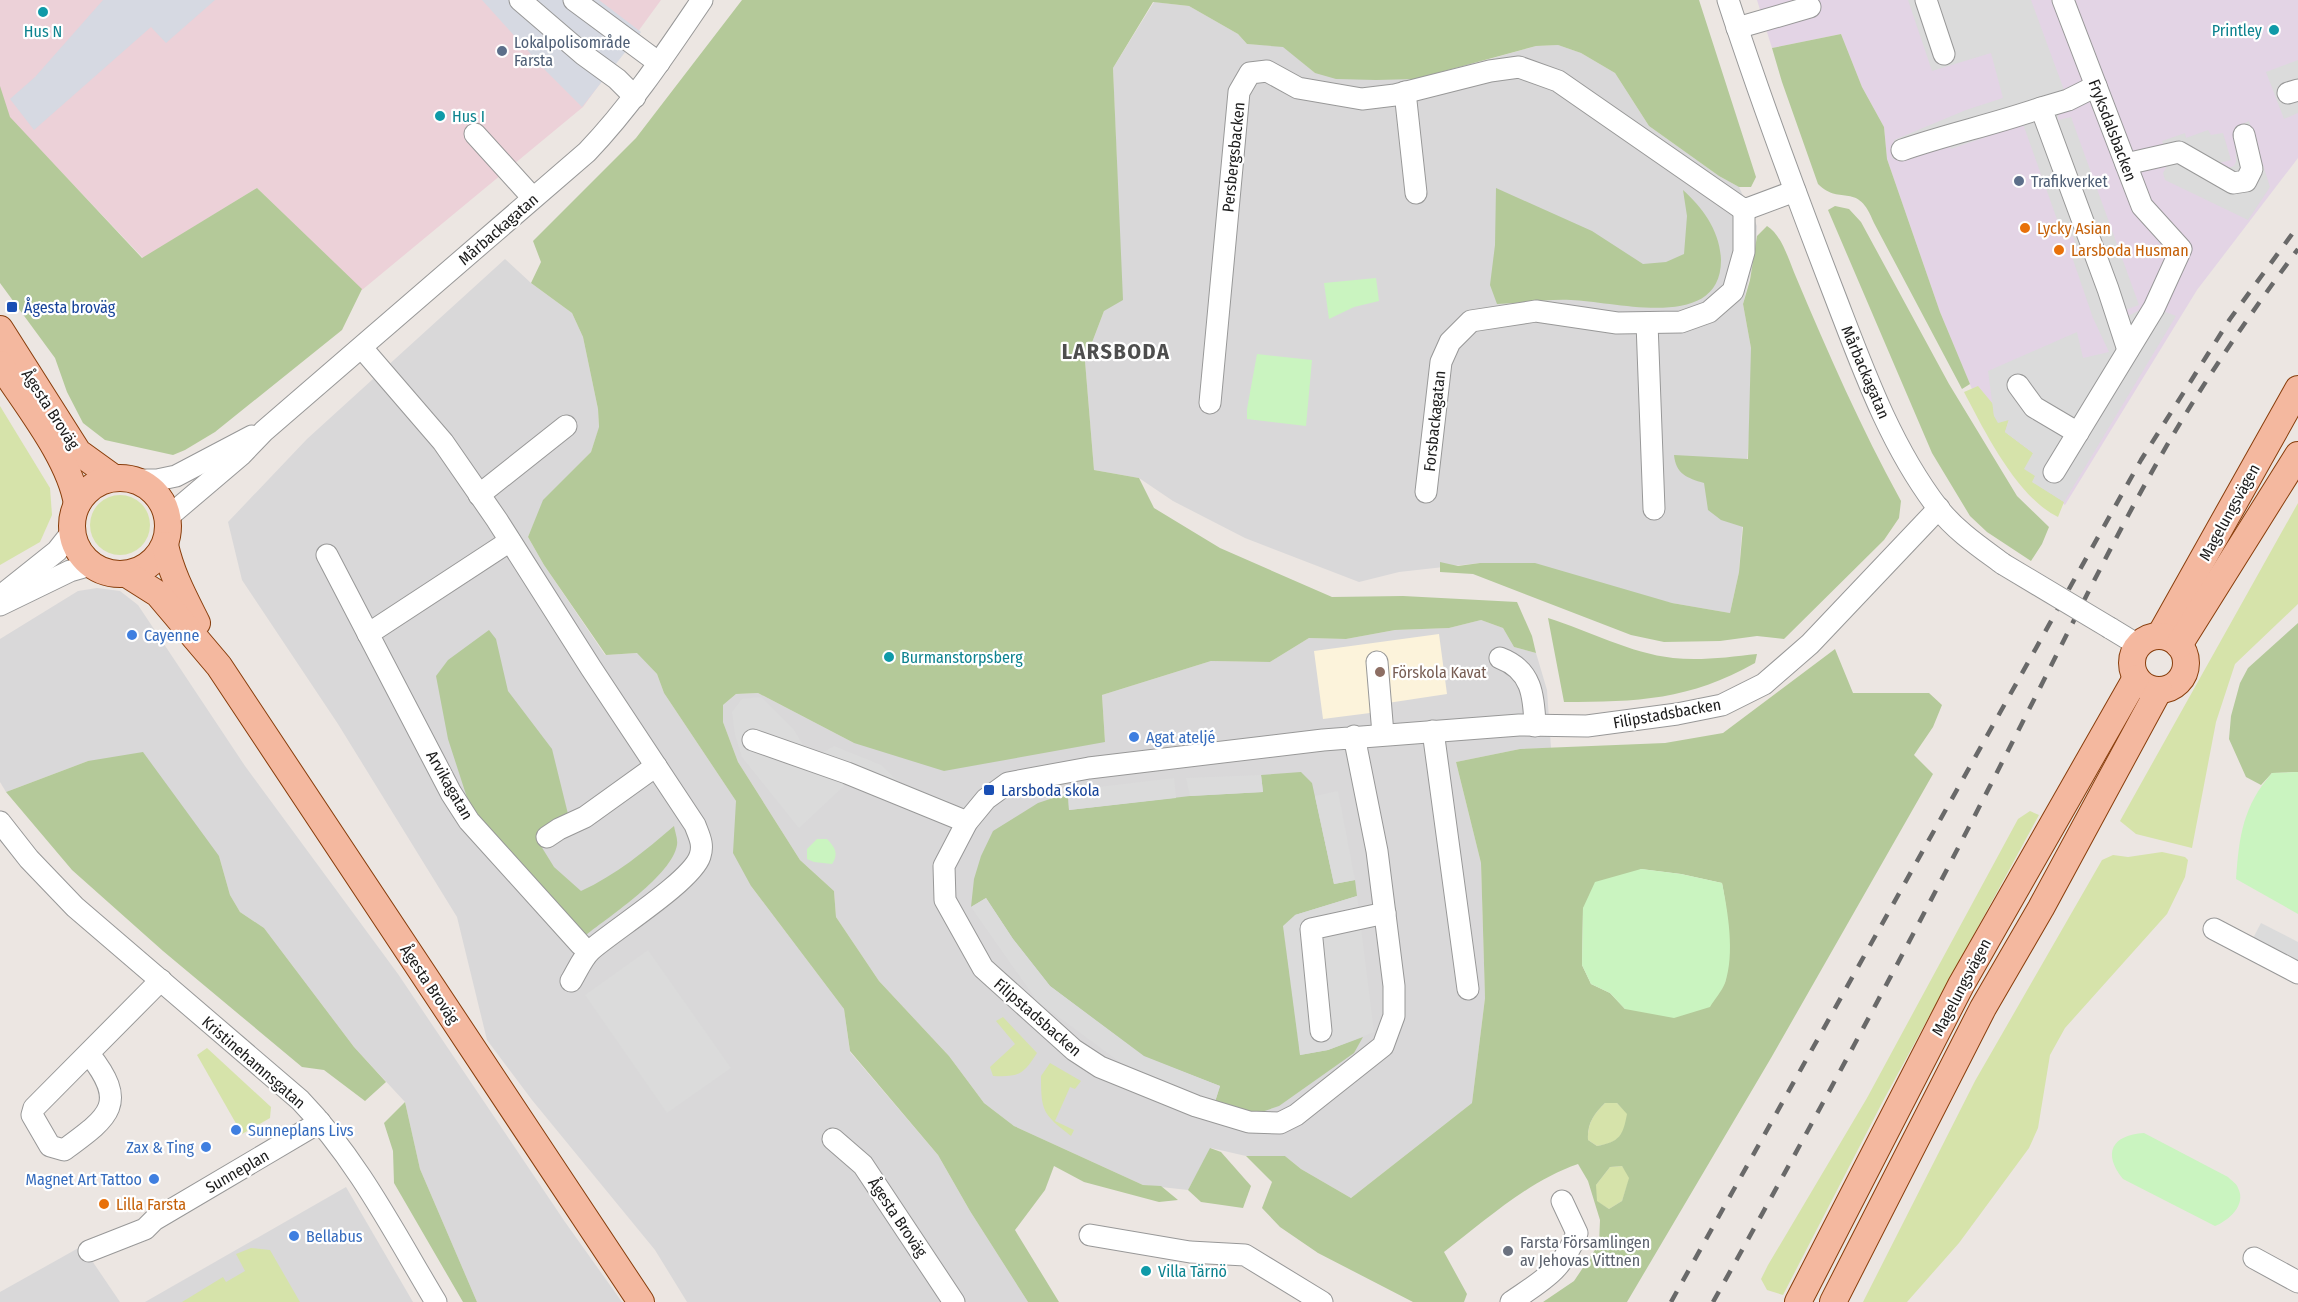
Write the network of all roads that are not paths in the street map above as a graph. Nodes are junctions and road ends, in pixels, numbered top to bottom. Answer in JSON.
{"nodes":[{"id":1,"x":520,"y":0,"type":"edge"},
{"id":2,"x":574,"y":0,"type":"edge"},
{"id":3,"x":702,"y":0,"type":"edge"},
{"id":4,"x":1728,"y":0,"type":"edge"},
{"id":5,"x":1926,"y":0,"type":"edge"},
{"id":6,"x":2063,"y":0,"type":"edge"},
{"id":7,"x":1809,"y":7,"type":"dead end"},
{"id":8,"x":1737,"y":28,"type":"junction"},
{"id":9,"x":1944,"y":54,"type":"dead end"},
{"id":10,"x":659,"y":63,"type":"junction"},
{"id":11,"x":2096,"y":86,"type":"junction"},
{"id":12,"x":1405,"y":92,"type":"junction"},
{"id":13,"x":634,"y":97,"type":"junction"},
{"id":14,"x":2041,"y":108,"type":"junction"},
{"id":15,"x":475,"y":134,"type":"dead end"},
{"id":16,"x":2244,"y":135,"type":"dead end"},
{"id":17,"x":1902,"y":150,"type":"dead end"},
{"id":18,"x":2126,"y":164,"type":"junction"},
{"id":19,"x":1795,"y":191,"type":"junction"},
{"id":20,"x":1416,"y":193,"type":"dead end"},
{"id":21,"x":533,"y":198,"type":"junction"},
{"id":22,"x":1744,"y":210,"type":"junction"},
{"id":23,"x":1647,"y":323,"type":"junction"},
{"id":24,"x":0,"y":329,"type":"edge"},
{"id":25,"x":362,"y":348,"type":"junction"},
{"id":26,"x":2128,"y":351,"type":"junction"},
{"id":27,"x":0,"y":363,"type":"edge"},
{"id":28,"x":2018,"y":385,"type":"dead end"},
{"id":29,"x":2298,"y":389,"type":"edge"},
{"id":30,"x":1210,"y":403,"type":"dead end"},
{"id":31,"x":566,"y":426,"type":"dead end"},
{"id":32,"x":264,"y":431,"type":"junction"},
{"id":33,"x":2078,"y":433,"type":"junction"},
{"id":34,"x":2298,"y":455,"type":"edge"},
{"id":35,"x":2054,"y":472,"type":"dead end"},
{"id":36,"x":125,"y":479,"type":"junction"},
{"id":37,"x":1426,"y":492,"type":"dead end"},
{"id":38,"x":479,"y":495,"type":"junction"},
{"id":39,"x":77,"y":504,"type":"junction"},
{"id":40,"x":1939,"y":508,"type":"junction"},
{"id":41,"x":1654,"y":509,"type":"dead end"},
{"id":42,"x":168,"y":517,"type":"junction"},
{"id":43,"x":72,"y":532,"type":"junction"},
{"id":44,"x":510,"y":541,"type":"junction"},
{"id":45,"x":165,"y":545,"type":"junction"},
{"id":46,"x":327,"y":555,"type":"dead end"},
{"id":47,"x":91,"y":565,"type":"junction"},
{"id":48,"x":128,"y":575,"type":"junction"},
{"id":49,"x":0,"y":596,"type":"edge"},
{"id":50,"x":0,"y":605,"type":"edge"},
{"id":51,"x":368,"y":634,"type":"junction"},
{"id":52,"x":2159,"y":642,"type":"junction"},
{"id":53,"x":1500,"y":658,"type":"dead end"},
{"id":54,"x":1377,"y":662,"type":"dead end"},
{"id":55,"x":219,"y":666,"type":"junction"},
{"id":56,"x":2136,"y":678,"type":"junction"},
{"id":57,"x":2159,"y":690,"type":"junction"},
{"id":58,"x":1535,"y":726,"type":"junction"},
{"id":59,"x":1433,"y":731,"type":"junction"},
{"id":60,"x":1383,"y":734,"type":"junction"},
{"id":61,"x":1354,"y":736,"type":"junction"},
{"id":62,"x":753,"y":740,"type":"dead end"},
{"id":63,"x":656,"y":766,"type":"junction"},
{"id":64,"x":0,"y":822,"type":"edge"},
{"id":65,"x":967,"y":822,"type":"junction"},
{"id":66,"x":548,"y":837,"type":"dead end"},
{"id":67,"x":1385,"y":913,"type":"junction"},
{"id":68,"x":2214,"y":929,"type":"dead end"},
{"id":69,"x":581,"y":945,"type":"dead end"},
{"id":70,"x":2298,"y":973,"type":"edge"},
{"id":71,"x":160,"y":980,"type":"junction"},
{"id":72,"x":571,"y":981,"type":"dead end"},
{"id":73,"x":1468,"y":989,"type":"dead end"},
{"id":74,"x":1321,"y":1031,"type":"dead end"},
{"id":75,"x":88,"y":1054,"type":"dead end"},
{"id":76,"x":320,"y":1122,"type":"junction"},
{"id":77,"x":834,"y":1139,"type":"dead end"},
{"id":78,"x":1562,"y":1202,"type":"dead end"},
{"id":79,"x":1090,"y":1235,"type":"dead end"},
{"id":80,"x":89,"y":1251,"type":"dead end"},
{"id":81,"x":2254,"y":1258,"type":"dead end"},
{"id":82,"x":2298,"y":1282,"type":"edge"},
{"id":83,"x":436,"y":1302,"type":"edge"},
{"id":84,"x":641,"y":1302,"type":"edge"},
{"id":85,"x":954,"y":1302,"type":"edge"},
{"id":86,"x":1322,"y":1302,"type":"edge"},
{"id":87,"x":1511,"y":1302,"type":"edge"},
{"id":88,"x":1798,"y":1302,"type":"edge"},
{"id":89,"x":1833,"y":1302,"type":"edge"}],
"edges":[{"from":1,"to":13,"type":"street"},
{"from":2,"to":10,"type":"street"},
{"from":3,"to":10,"type":"street","name":"Mårbackagatan"},
{"from":4,"to":8,"type":"street","name":"Mårbackagatan"},
{"from":5,"to":9,"type":"street"},
{"from":6,"to":11,"type":"street","name":"Fryksdalsbacken"},
{"from":7,"to":8,"type":"street"},
{"from":8,"to":19,"type":"street","name":"Mårbackagatan"},
{"from":10,"to":13,"type":"street","name":"Mårbackagatan"},
{"from":11,"to":14,"type":"street"},
{"from":11,"to":18,"type":"street","name":"Fryksdalsbacken"},
{"from":12,"to":20,"type":"street"},
{"from":12,"to":22,"type":"street","name":"Persbergsbacken"},
{"from":12,"to":30,"type":"street","name":"Persbergsbacken"},
{"from":13,"to":21,"type":"street","name":"Mårbackagatan"},
{"from":14,"to":17,"type":"street"},
{"from":14,"to":26,"type":"street"},
{"from":15,"to":21,"type":"street"},
{"from":16,"to":18,"type":"street"},
{"from":18,"to":26,"type":"street","name":"Fryksdalsbacken"},
{"from":19,"to":22,"type":"street"},
{"from":19,"to":40,"type":"street","name":"Mårbackagatan"},
{"from":21,"to":25,"type":"street","name":"Mårbackagatan"},
{"from":22,"to":23,"type":"street","name":"Forsbackagatan"},
{"from":23,"to":37,"type":"street","name":"Forsbackagatan"},
{"from":23,"to":41,"type":"street"},
{"from":24,"to":36,"type":"main road","name":"Ågesta Broväg"},
{"from":25,"to":32,"type":"street","name":"Mårbackagatan"},
{"from":25,"to":38,"type":"street"},
{"from":26,"to":33,"type":"street"},
{"from":27,"to":39,"type":"main road","name":"Ågesta Broväg"},
{"from":28,"to":33,"type":"street"},
{"from":29,"to":52,"type":"main road","name":"Magelungsvägen"},
{"from":31,"to":38,"type":"street"},
{"from":32,"to":36,"type":"street","name":"Mårbackagatan"},
{"from":32,"to":42,"type":"street","name":"Mårbackagatan"},
{"from":33,"to":35,"type":"street"},
{"from":34,"to":52,"type":"main road","name":"Magelungsvägen"},
{"from":36,"to":39,"type":"main road"},
{"from":36,"to":42,"type":"main road","name":"Ågesta Broväg"},
{"from":38,"to":44,"type":"street"},
{"from":39,"to":43,"type":"main road","name":"Ågesta Broväg"},
{"from":40,"to":52,"type":"street","name":"Mårbackagatan","bridge":true},
{"from":40,"to":58,"type":"street","name":"Filipstadsbacken"},
{"from":42,"to":45,"type":"main road","name":"Ågesta Broväg"},
{"from":43,"to":47,"type":"main road"},
{"from":43,"to":49,"type":"street"},
{"from":44,"to":51,"type":"street"},
{"from":44,"to":63,"type":"street"},
{"from":45,"to":48,"type":"main road"},
{"from":45,"to":55,"type":"main road","name":"Ågesta Broväg"},
{"from":46,"to":51,"type":"street","name":"Arvikagatan"},
{"from":47,"to":48,"type":"main road","name":"Ågesta Broväg"},
{"from":47,"to":50,"type":"street"},
{"from":48,"to":55,"type":"main road","name":"Ågesta Broväg"},
{"from":51,"to":69,"type":"street","name":"Arvikagatan"},
{"from":52,"to":56,"type":"main road","name":"Magelungsvägen"},
{"from":52,"to":57,"type":"main road"},
{"from":53,"to":58,"type":"street"},
{"from":54,"to":60,"type":"street"},
{"from":55,"to":84,"type":"main road","name":"Ågesta Broväg"},
{"from":56,"to":57,"type":"main road"},
{"from":56,"to":88,"type":"main road","name":"Magelungsvägen"},
{"from":57,"to":89,"type":"main road","name":"Magelungsvägen"},
{"from":58,"to":59,"type":"street","name":"Filipstadsbacken"},
{"from":59,"to":60,"type":"street","name":"Filipstadsbacken"},
{"from":59,"to":73,"type":"street"},
{"from":60,"to":61,"type":"street","name":"Filipstadsbacken"},
{"from":61,"to":65,"type":"street","name":"Filipstadsbacken"},
{"from":61,"to":67,"type":"street","name":"Filipstadsbacken"},
{"from":62,"to":65,"type":"street"},
{"from":63,"to":66,"type":"street"},
{"from":63,"to":72,"type":"street"},
{"from":64,"to":71,"type":"street","name":"Kristinehamnsgatan"},
{"from":65,"to":67,"type":"street","name":"Filipstadsbacken"},
{"from":67,"to":74,"type":"street"},
{"from":68,"to":70,"type":"street"},
{"from":71,"to":75,"type":"street"},
{"from":71,"to":76,"type":"street","name":"Kristinehamnsgatan"},
{"from":76,"to":80,"type":"street","name":"Sunneplan"},
{"from":76,"to":83,"type":"street","name":"Kristinehamnsgatan"},
{"from":77,"to":85,"type":"street","name":"Ågesta Broväg"},
{"from":78,"to":87,"type":"street"},
{"from":79,"to":86,"type":"street"},
{"from":81,"to":82,"type":"street"}]}
